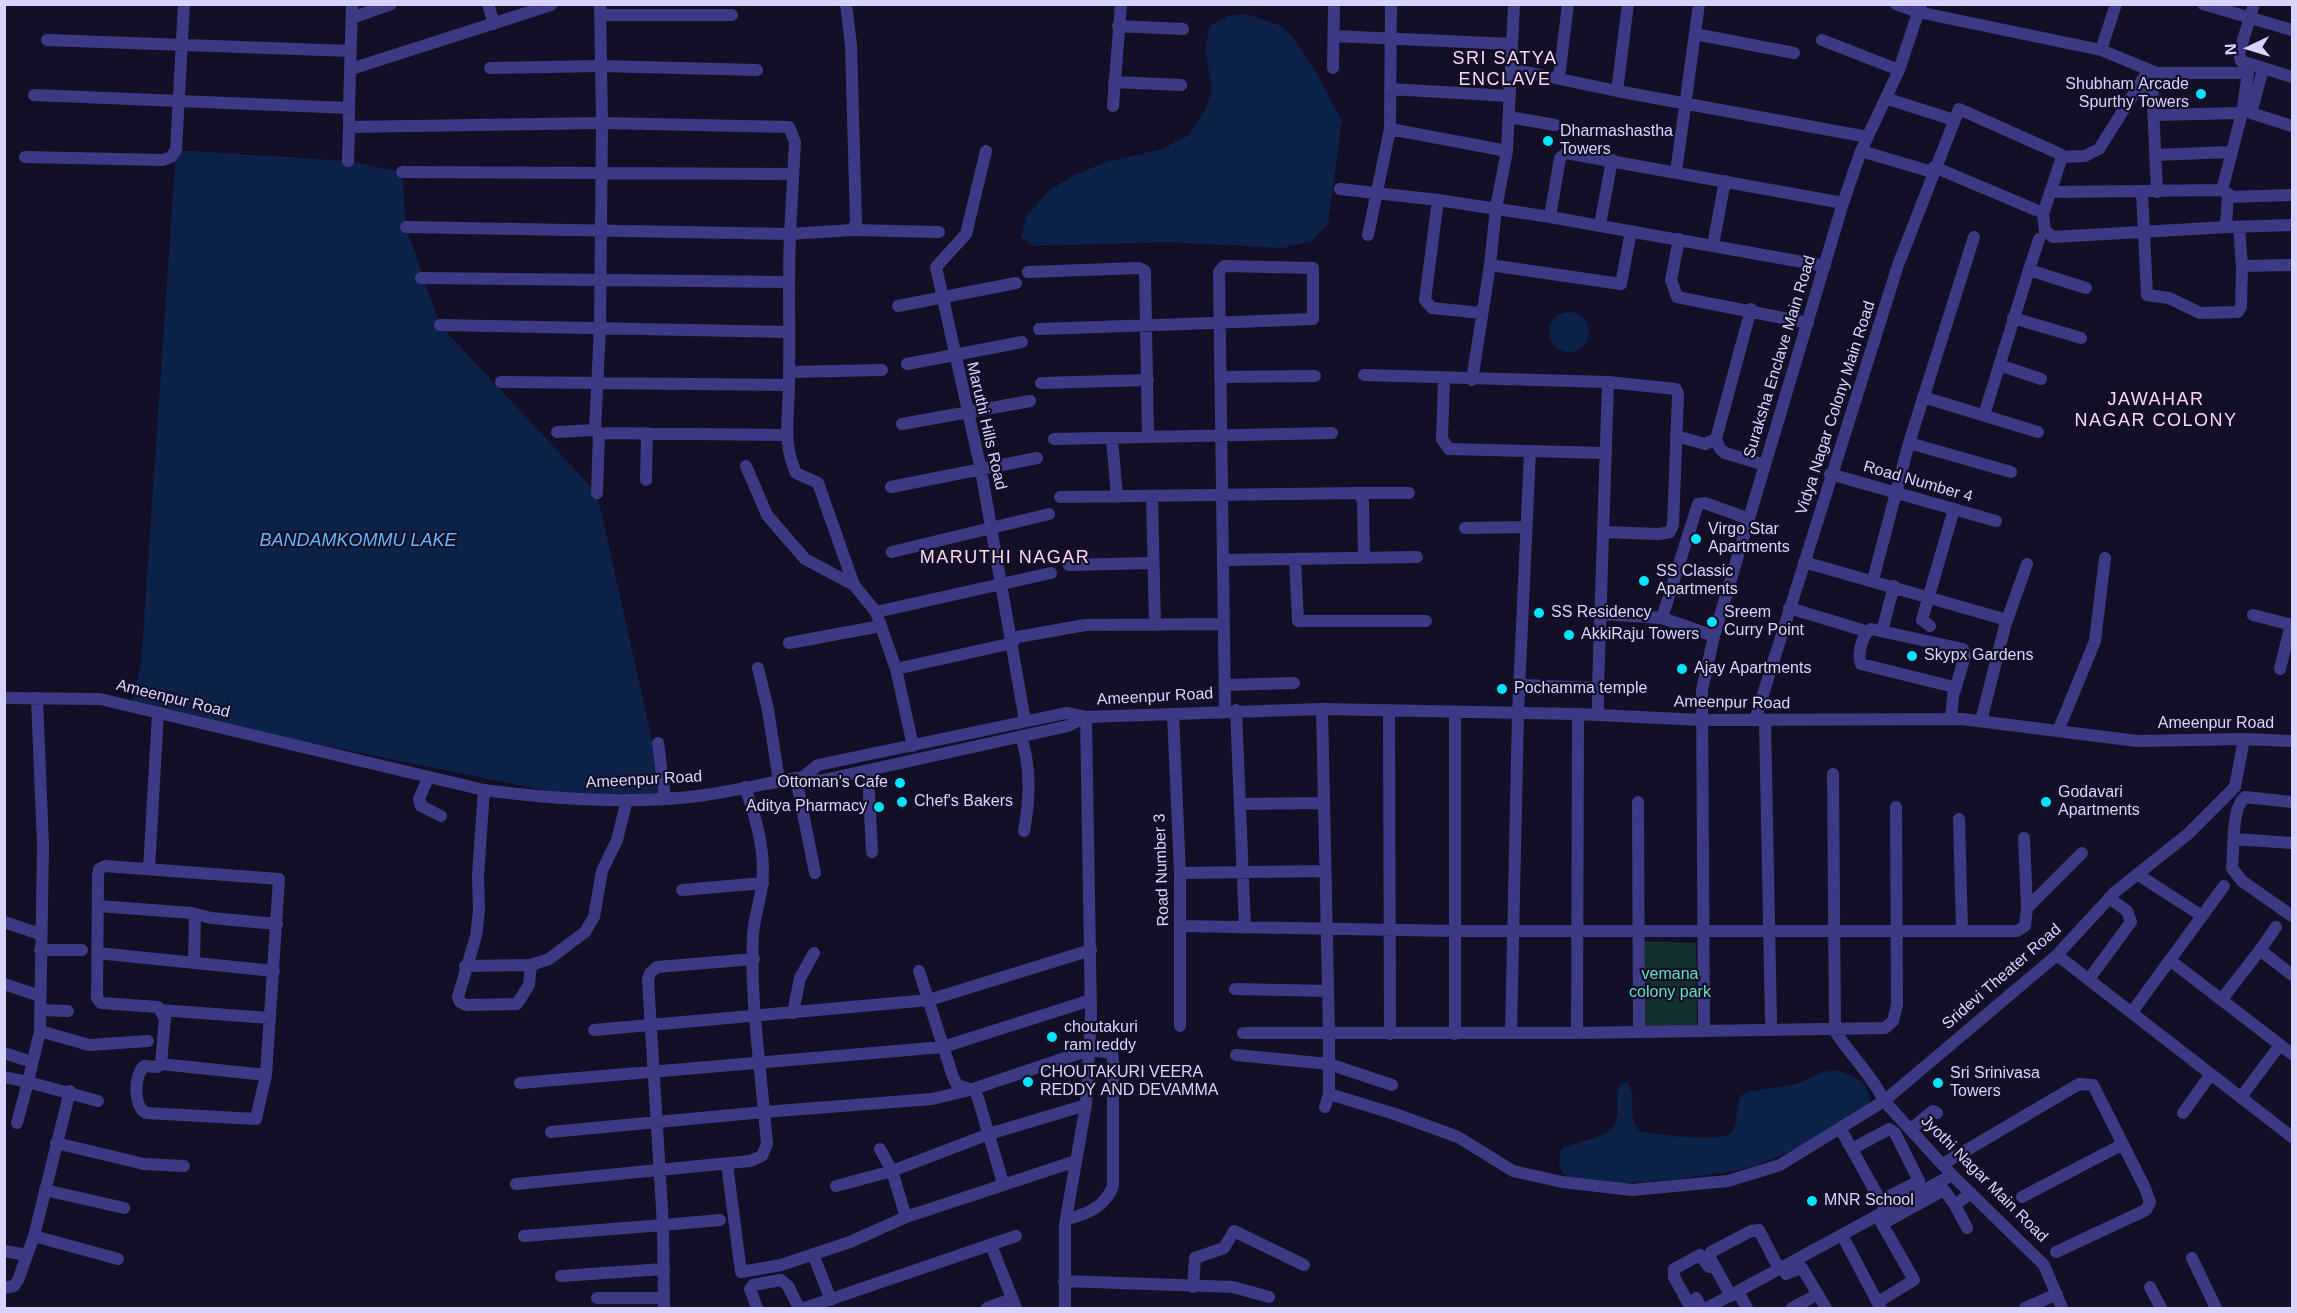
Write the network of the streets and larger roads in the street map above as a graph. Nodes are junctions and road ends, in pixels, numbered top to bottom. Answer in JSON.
{"nodes":[{"id":1,"x":184,"y":4,"type":"edge"},
{"id":2,"x":352,"y":4,"type":"edge"},
{"id":3,"x":391,"y":4,"type":"edge"},
{"id":4,"x":488,"y":4,"type":"edge"},
{"id":5,"x":846,"y":4,"type":"edge"},
{"id":6,"x":1121,"y":4,"type":"edge"},
{"id":7,"x":1334,"y":4,"type":"edge"},
{"id":8,"x":1391,"y":4,"type":"edge"},
{"id":9,"x":1514,"y":4,"type":"edge"},
{"id":10,"x":1568,"y":4,"type":"edge"},
{"id":11,"x":1628,"y":4,"type":"edge"},
{"id":12,"x":1699,"y":4,"type":"edge"},
{"id":13,"x":1896,"y":4,"type":"edge"},
{"id":14,"x":2116,"y":4,"type":"edge"},
{"id":15,"x":2203,"y":4,"type":"edge"},
{"id":16,"x":2254,"y":4,"type":"edge"},
{"id":17,"x":552,"y":5,"type":"edge"},
{"id":18,"x":1919,"y":8,"type":"edge"},
{"id":19,"x":600,"y":10,"type":"edge"},
{"id":20,"x":732,"y":15,"type":"dead end"},
{"id":21,"x":2250,"y":17,"type":"junction"},
{"id":22,"x":352,"y":18,"type":"junction"},
{"id":23,"x":495,"y":24,"type":"junction"},
{"id":24,"x":1118,"y":26,"type":"junction"},
{"id":25,"x":1183,"y":29,"type":"dead end"},
{"id":26,"x":2292,"y":30,"type":"edge"},
{"id":27,"x":1695,"y":34,"type":"junction"},
{"id":28,"x":1334,"y":36,"type":"junction"},
{"id":29,"x":1390,"y":39,"type":"junction"},
{"id":30,"x":47,"y":40,"type":"dead end"},
{"id":31,"x":1822,"y":40,"type":"dead end"},
{"id":32,"x":1511,"y":44,"type":"junction"},
{"id":33,"x":184,"y":47,"type":"junction"},
{"id":34,"x":2101,"y":50,"type":"junction"},
{"id":35,"x":351,"y":51,"type":"junction"},
{"id":36,"x":1794,"y":53,"type":"dead end"},
{"id":37,"x":601,"y":66,"type":"junction"},
{"id":38,"x":490,"y":68,"type":"dead end"},
{"id":39,"x":1333,"y":68,"type":"dead end"},
{"id":40,"x":351,"y":69,"type":"junction"},
{"id":41,"x":1512,"y":69,"type":"junction"},
{"id":42,"x":2263,"y":69,"type":"junction"},
{"id":43,"x":757,"y":70,"type":"dead end"},
{"id":44,"x":1899,"y":70,"type":"junction"},
{"id":45,"x":2292,"y":77,"type":"edge"},
{"id":46,"x":1559,"y":78,"type":"junction"},
{"id":47,"x":2147,"y":80,"type":"junction"},
{"id":48,"x":1114,"y":82,"type":"junction"},
{"id":49,"x":1181,"y":85,"type":"dead end"},
{"id":50,"x":1390,"y":89,"type":"junction"},
{"id":51,"x":1617,"y":91,"type":"junction"},
{"id":52,"x":34,"y":95,"type":"dead end"},
{"id":53,"x":1510,"y":96,"type":"junction"},
{"id":54,"x":1888,"y":99,"type":"junction"},
{"id":55,"x":180,"y":102,"type":"junction"},
{"id":56,"x":1686,"y":104,"type":"junction"},
{"id":57,"x":1113,"y":106,"type":"dead end"},
{"id":58,"x":349,"y":108,"type":"junction"},
{"id":59,"x":2246,"y":113,"type":"junction"},
{"id":60,"x":1956,"y":115,"type":"junction"},
{"id":61,"x":2155,"y":115,"type":"junction"},
{"id":62,"x":1509,"y":117,"type":"junction"},
{"id":63,"x":602,"y":123,"type":"junction"},
{"id":64,"x":1555,"y":125,"type":"dead end"},
{"id":65,"x":2292,"y":126,"type":"edge"},
{"id":66,"x":349,"y":127,"type":"junction"},
{"id":67,"x":1390,"y":129,"type":"junction"},
{"id":68,"x":1868,"y":136,"type":"junction"},
{"id":69,"x":987,"y":151,"type":"dead end"},
{"id":70,"x":1507,"y":151,"type":"junction"},
{"id":71,"x":1861,"y":151,"type":"junction"},
{"id":72,"x":2060,"y":154,"type":"dead end"},
{"id":73,"x":2156,"y":155,"type":"junction"},
{"id":74,"x":25,"y":157,"type":"dead end"},
{"id":75,"x":2233,"y":157,"type":"junction"},
{"id":76,"x":1612,"y":160,"type":"junction"},
{"id":77,"x":348,"y":161,"type":"dead end"},
{"id":78,"x":1933,"y":169,"type":"junction"},
{"id":79,"x":402,"y":172,"type":"dead end"},
{"id":80,"x":1676,"y":172,"type":"junction"},
{"id":81,"x":601,"y":173,"type":"junction"},
{"id":82,"x":793,"y":174,"type":"junction"},
{"id":83,"x":1725,"y":181,"type":"junction"},
{"id":84,"x":1340,"y":189,"type":"dead end"},
{"id":85,"x":2052,"y":192,"type":"junction"},
{"id":86,"x":2142,"y":192,"type":"junction"},
{"id":87,"x":2157,"y":192,"type":"junction"},
{"id":88,"x":2226,"y":193,"type":"junction"},
{"id":89,"x":1377,"y":194,"type":"junction"},
{"id":90,"x":2292,"y":195,"type":"edge"},
{"id":91,"x":1438,"y":200,"type":"junction"},
{"id":92,"x":1844,"y":202,"type":"junction"},
{"id":93,"x":1496,"y":208,"type":"junction"},
{"id":94,"x":2036,"y":210,"type":"dead end"},
{"id":95,"x":1550,"y":217,"type":"junction"},
{"id":96,"x":1600,"y":225,"type":"junction"},
{"id":97,"x":2292,"y":225,"type":"edge"},
{"id":98,"x":406,"y":227,"type":"dead end"},
{"id":99,"x":2233,"y":227,"type":"junction"},
{"id":100,"x":601,"y":230,"type":"junction"},
{"id":101,"x":852,"y":230,"type":"junction"},
{"id":102,"x":1630,"y":231,"type":"junction"},
{"id":103,"x":939,"y":232,"type":"dead end"},
{"id":104,"x":2144,"y":232,"type":"junction"},
{"id":105,"x":789,"y":234,"type":"junction"},
{"id":106,"x":1368,"y":236,"type":"dead end"},
{"id":107,"x":1974,"y":237,"type":"dead end"},
{"id":108,"x":1679,"y":239,"type":"junction"},
{"id":109,"x":2039,"y":239,"type":"dead end"},
{"id":110,"x":1713,"y":245,"type":"junction"},
{"id":111,"x":2292,"y":264,"type":"edge"},
{"id":112,"x":1490,"y":265,"type":"junction"},
{"id":113,"x":1825,"y":266,"type":"junction"},
{"id":114,"x":2242,"y":266,"type":"junction"},
{"id":115,"x":2029,"y":270,"type":"junction"},
{"id":116,"x":1028,"y":272,"type":"dead end"},
{"id":117,"x":421,"y":278,"type":"dead end"},
{"id":118,"x":600,"y":279,"type":"junction"},
{"id":119,"x":788,"y":282,"type":"junction"},
{"id":120,"x":1016,"y":284,"type":"dead end"},
{"id":121,"x":2086,"y":288,"type":"dead end"},
{"id":122,"x":940,"y":298,"type":"junction"},
{"id":123,"x":898,"y":306,"type":"dead end"},
{"id":124,"x":1751,"y":309,"type":"junction"},
{"id":125,"x":1481,"y":313,"type":"junction"},
{"id":126,"x":2013,"y":318,"type":"junction"},
{"id":127,"x":1220,"y":323,"type":"junction"},
{"id":128,"x":1808,"y":323,"type":"junction"},
{"id":129,"x":440,"y":325,"type":"dead end"},
{"id":130,"x":1147,"y":326,"type":"junction"},
{"id":131,"x":600,"y":327,"type":"junction"},
{"id":132,"x":1039,"y":329,"type":"dead end"},
{"id":133,"x":789,"y":332,"type":"junction"},
{"id":134,"x":2081,"y":338,"type":"dead end"},
{"id":135,"x":1022,"y":342,"type":"dead end"},
{"id":136,"x":953,"y":354,"type":"junction"},
{"id":137,"x":907,"y":364,"type":"dead end"},
{"id":138,"x":1999,"y":365,"type":"junction"},
{"id":139,"x":882,"y":370,"type":"dead end"},
{"id":140,"x":789,"y":372,"type":"junction"},
{"id":141,"x":1364,"y":375,"type":"dead end"},
{"id":142,"x":1315,"y":376,"type":"dead end"},
{"id":143,"x":1220,"y":377,"type":"junction"},
{"id":144,"x":2041,"y":378,"type":"dead end"},
{"id":145,"x":1444,"y":379,"type":"junction"},
{"id":146,"x":1148,"y":380,"type":"junction"},
{"id":147,"x":1472,"y":380,"type":"junction"},
{"id":148,"x":597,"y":381,"type":"junction"},
{"id":149,"x":501,"y":382,"type":"dead end"},
{"id":150,"x":1608,"y":382,"type":"junction"},
{"id":151,"x":1041,"y":383,"type":"dead end"},
{"id":152,"x":789,"y":385,"type":"junction"},
{"id":153,"x":1923,"y":397,"type":"junction"},
{"id":154,"x":1030,"y":401,"type":"dead end"},
{"id":155,"x":966,"y":411,"type":"junction"},
{"id":156,"x":1984,"y":415,"type":"junction"},
{"id":157,"x":903,"y":424,"type":"dead end"},
{"id":158,"x":556,"y":432,"type":"dead end"},
{"id":159,"x":597,"y":432,"type":"junction"},
{"id":160,"x":2038,"y":432,"type":"dead end"},
{"id":161,"x":647,"y":433,"type":"junction"},
{"id":162,"x":1332,"y":433,"type":"dead end"},
{"id":163,"x":786,"y":435,"type":"junction"},
{"id":164,"x":1221,"y":435,"type":"junction"},
{"id":165,"x":1676,"y":436,"type":"junction"},
{"id":166,"x":1149,"y":437,"type":"junction"},
{"id":167,"x":1054,"y":439,"type":"dead end"},
{"id":168,"x":1112,"y":439,"type":"junction"},
{"id":169,"x":1716,"y":439,"type":"junction"},
{"id":170,"x":1909,"y":443,"type":"junction"},
{"id":171,"x":1530,"y":451,"type":"junction"},
{"id":172,"x":1606,"y":453,"type":"junction"},
{"id":173,"x":1037,"y":458,"type":"dead end"},
{"id":174,"x":1766,"y":465,"type":"junction"},
{"id":175,"x":746,"y":466,"type":"dead end"},
{"id":176,"x":981,"y":470,"type":"junction"},
{"id":177,"x":2011,"y":472,"type":"dead end"},
{"id":178,"x":1830,"y":474,"type":"junction"},
{"id":179,"x":646,"y":480,"type":"dead end"},
{"id":180,"x":891,"y":487,"type":"dead end"},
{"id":181,"x":597,"y":493,"type":"dead end"},
{"id":182,"x":1359,"y":493,"type":"junction"},
{"id":183,"x":1409,"y":493,"type":"dead end"},
{"id":184,"x":1896,"y":493,"type":"junction"},
{"id":185,"x":1222,"y":496,"type":"junction"},
{"id":186,"x":1060,"y":497,"type":"dead end"},
{"id":187,"x":1116,"y":497,"type":"junction"},
{"id":188,"x":1152,"y":497,"type":"junction"},
{"id":189,"x":1954,"y":510,"type":"junction"},
{"id":190,"x":1049,"y":514,"type":"dead end"},
{"id":191,"x":1749,"y":519,"type":"junction"},
{"id":192,"x":1996,"y":521,"type":"dead end"},
{"id":193,"x":1526,"y":527,"type":"junction"},
{"id":194,"x":991,"y":528,"type":"junction"},
{"id":195,"x":1465,"y":528,"type":"dead end"},
{"id":196,"x":1603,"y":532,"type":"junction"},
{"id":197,"x":892,"y":552,"type":"dead end"},
{"id":198,"x":1364,"y":557,"type":"junction"},
{"id":199,"x":1417,"y":557,"type":"dead end"},
{"id":200,"x":2105,"y":558,"type":"dead end"},
{"id":201,"x":1295,"y":559,"type":"junction"},
{"id":202,"x":1223,"y":560,"type":"junction"},
{"id":203,"x":1804,"y":562,"type":"junction"},
{"id":204,"x":1153,"y":563,"type":"junction"},
{"id":205,"x":2027,"y":564,"type":"dead end"},
{"id":206,"x":1069,"y":565,"type":"dead end"},
{"id":207,"x":1051,"y":573,"type":"dead end"},
{"id":208,"x":1873,"y":580,"type":"junction"},
{"id":209,"x":1001,"y":584,"type":"junction"},
{"id":210,"x":855,"y":585,"type":"junction"},
{"id":211,"x":1894,"y":586,"type":"junction"},
{"id":212,"x":1930,"y":597,"type":"junction"},
{"id":213,"x":1790,"y":608,"type":"junction"},
{"id":214,"x":876,"y":612,"type":"junction"},
{"id":215,"x":1601,"y":614,"type":"junction"},
{"id":216,"x":2253,"y":615,"type":"dead end"},
{"id":217,"x":1662,"y":618,"type":"junction"},
{"id":218,"x":2007,"y":620,"type":"junction"},
{"id":219,"x":1426,"y":621,"type":"dead end"},
{"id":220,"x":1224,"y":624,"type":"junction"},
{"id":221,"x":2292,"y":624,"type":"edge"},
{"id":222,"x":1155,"y":625,"type":"junction"},
{"id":223,"x":881,"y":626,"type":"junction"},
{"id":224,"x":1930,"y":626,"type":"dead end"},
{"id":225,"x":1862,"y":630,"type":"dead end"},
{"id":226,"x":1882,"y":631,"type":"junction"},
{"id":227,"x":1714,"y":636,"type":"junction"},
{"id":228,"x":1012,"y":640,"type":"junction"},
{"id":229,"x":789,"y":643,"type":"dead end"},
{"id":230,"x":758,"y":668,"type":"dead end"},
{"id":231,"x":896,"y":669,"type":"junction"},
{"id":232,"x":2280,"y":669,"type":"dead end"},
{"id":233,"x":1294,"y":683,"type":"dead end"},
{"id":234,"x":1225,"y":685,"type":"junction"},
{"id":235,"x":1521,"y":685,"type":"junction"},
{"id":236,"x":1598,"y":688,"type":"junction"},
{"id":237,"x":1955,"y":690,"type":"junction"},
{"id":238,"x":4,"y":698,"type":"edge"},
{"id":239,"x":37,"y":698,"type":"junction"},
{"id":240,"x":1322,"y":709,"type":"junction"},
{"id":241,"x":1231,"y":710,"type":"junction"},
{"id":242,"x":1389,"y":710,"type":"junction"},
{"id":243,"x":1455,"y":712,"type":"junction"},
{"id":244,"x":158,"y":713,"type":"junction"},
{"id":245,"x":1518,"y":713,"type":"junction"},
{"id":246,"x":1173,"y":714,"type":"junction"},
{"id":247,"x":1578,"y":714,"type":"junction"},
{"id":248,"x":1598,"y":715,"type":"junction"},
{"id":249,"x":1086,"y":717,"type":"junction"},
{"id":250,"x":1951,"y":719,"type":"junction"},
{"id":251,"x":1701,"y":720,"type":"junction"},
{"id":252,"x":1760,"y":720,"type":"junction"},
{"id":253,"x":1981,"y":721,"type":"junction"},
{"id":254,"x":1025,"y":722,"type":"junction"},
{"id":255,"x":2058,"y":731,"type":"junction"},
{"id":256,"x":1021,"y":736,"type":"junction"},
{"id":257,"x":2244,"y":739,"type":"junction"},
{"id":258,"x":2292,"y":741,"type":"edge"},
{"id":259,"x":658,"y":743,"type":"dead end"},
{"id":260,"x":913,"y":746,"type":"junction"},
{"id":261,"x":874,"y":755,"type":"junction"},
{"id":262,"x":872,"y":771,"type":"junction"},
{"id":263,"x":1833,"y":774,"type":"dead end"},
{"id":264,"x":800,"y":777,"type":"junction"},
{"id":265,"x":428,"y":778,"type":"junction"},
{"id":266,"x":779,"y":781,"type":"junction"},
{"id":267,"x":745,"y":787,"type":"junction"},
{"id":268,"x":484,"y":790,"type":"junction"},
{"id":269,"x":2229,"y":794,"type":"junction"},
{"id":270,"x":665,"y":798,"type":"junction"},
{"id":271,"x":627,"y":800,"type":"junction"},
{"id":272,"x":2240,"y":801,"type":"junction"},
{"id":273,"x":1638,"y":802,"type":"dead end"},
{"id":274,"x":2292,"y":802,"type":"edge"},
{"id":275,"x":1324,"y":803,"type":"junction"},
{"id":276,"x":1240,"y":804,"type":"junction"},
{"id":277,"x":1896,"y":807,"type":"dead end"},
{"id":278,"x":441,"y":816,"type":"dead end"},
{"id":279,"x":1959,"y":819,"type":"dead end"},
{"id":280,"x":1024,"y":831,"type":"dead end"},
{"id":281,"x":2024,"y":838,"type":"dead end"},
{"id":282,"x":2235,"y":839,"type":"junction"},
{"id":283,"x":2292,"y":843,"type":"edge"},
{"id":284,"x":872,"y":852,"type":"dead end"},
{"id":285,"x":2082,"y":853,"type":"dead end"},
{"id":286,"x":149,"y":869,"type":"junction"},
{"id":287,"x":1325,"y":872,"type":"junction"},
{"id":288,"x":814,"y":873,"type":"dead end"},
{"id":289,"x":1180,"y":873,"type":"junction"},
{"id":290,"x":1243,"y":873,"type":"junction"},
{"id":291,"x":2137,"y":874,"type":"junction"},
{"id":292,"x":763,"y":883,"type":"junction"},
{"id":293,"x":2224,"y":886,"type":"dead end"},
{"id":294,"x":682,"y":890,"type":"dead end"},
{"id":295,"x":2109,"y":898,"type":"junction"},
{"id":296,"x":98,"y":906,"type":"junction"},
{"id":297,"x":2027,"y":908,"type":"junction"},
{"id":298,"x":195,"y":914,"type":"junction"},
{"id":299,"x":2202,"y":916,"type":"junction"},
{"id":300,"x":2292,"y":916,"type":"edge"},
{"id":301,"x":4,"y":922,"type":"edge"},
{"id":302,"x":277,"y":924,"type":"junction"},
{"id":303,"x":1180,"y":926,"type":"junction"},
{"id":304,"x":2276,"y":927,"type":"dead end"},
{"id":305,"x":1245,"y":928,"type":"junction"},
{"id":306,"x":1325,"y":930,"type":"junction"},
{"id":307,"x":1390,"y":930,"type":"junction"},
{"id":308,"x":1895,"y":930,"type":"junction"},
{"id":309,"x":1962,"y":930,"type":"junction"},
{"id":310,"x":1513,"y":931,"type":"junction"},
{"id":311,"x":1577,"y":931,"type":"junction"},
{"id":312,"x":1455,"y":932,"type":"junction"},
{"id":313,"x":1639,"y":932,"type":"junction"},
{"id":314,"x":1704,"y":932,"type":"junction"},
{"id":315,"x":1769,"y":932,"type":"junction"},
{"id":316,"x":1832,"y":933,"type":"junction"},
{"id":317,"x":40,"y":934,"type":"junction"},
{"id":318,"x":40,"y":950,"type":"junction"},
{"id":319,"x":82,"y":950,"type":"dead end"},
{"id":320,"x":1091,"y":950,"type":"junction"},
{"id":321,"x":2260,"y":950,"type":"junction"},
{"id":322,"x":97,"y":953,"type":"junction"},
{"id":323,"x":814,"y":953,"type":"dead end"},
{"id":324,"x":2057,"y":955,"type":"junction"},
{"id":325,"x":754,"y":959,"type":"junction"},
{"id":326,"x":2171,"y":961,"type":"junction"},
{"id":327,"x":194,"y":963,"type":"junction"},
{"id":328,"x":531,"y":965,"type":"junction"},
{"id":329,"x":465,"y":966,"type":"junction"},
{"id":330,"x":274,"y":971,"type":"junction"},
{"id":331,"x":919,"y":972,"type":"dead end"},
{"id":332,"x":2292,"y":975,"type":"edge"},
{"id":333,"x":2089,"y":980,"type":"junction"},
{"id":334,"x":4,"y":984,"type":"edge"},
{"id":335,"x":1235,"y":989,"type":"dead end"},
{"id":336,"x":1328,"y":991,"type":"junction"},
{"id":337,"x":40,"y":996,"type":"junction"},
{"id":338,"x":2222,"y":999,"type":"junction"},
{"id":339,"x":929,"y":1000,"type":"junction"},
{"id":340,"x":1091,"y":1000,"type":"junction"},
{"id":341,"x":40,"y":1010,"type":"junction"},
{"id":342,"x":160,"y":1010,"type":"junction"},
{"id":343,"x":68,"y":1011,"type":"dead end"},
{"id":344,"x":2132,"y":1012,"type":"junction"},
{"id":345,"x":793,"y":1013,"type":"junction"},
{"id":346,"x":755,"y":1016,"type":"junction"},
{"id":347,"x":270,"y":1018,"type":"junction"},
{"id":348,"x":1771,"y":1022,"type":"dead end"},
{"id":349,"x":650,"y":1025,"type":"junction"},
{"id":350,"x":1180,"y":1026,"type":"dead end"},
{"id":351,"x":594,"y":1030,"type":"dead end"},
{"id":352,"x":1835,"y":1030,"type":"junction"},
{"id":353,"x":40,"y":1031,"type":"junction"},
{"id":354,"x":1704,"y":1031,"type":"junction"},
{"id":355,"x":1639,"y":1032,"type":"junction"},
{"id":356,"x":1242,"y":1033,"type":"dead end"},
{"id":357,"x":1329,"y":1033,"type":"junction"},
{"id":358,"x":1511,"y":1033,"type":"junction"},
{"id":359,"x":1577,"y":1033,"type":"junction"},
{"id":360,"x":1390,"y":1034,"type":"junction"},
{"id":361,"x":1455,"y":1034,"type":"junction"},
{"id":362,"x":148,"y":1041,"type":"dead end"},
{"id":363,"x":2280,"y":1045,"type":"junction"},
{"id":364,"x":943,"y":1047,"type":"junction"},
{"id":365,"x":1089,"y":1050,"type":"junction"},
{"id":366,"x":4,"y":1053,"type":"edge"},
{"id":367,"x":1236,"y":1054,"type":"dead end"},
{"id":368,"x":2292,"y":1054,"type":"edge"},
{"id":369,"x":32,"y":1062,"type":"junction"},
{"id":370,"x":760,"y":1062,"type":"junction"},
{"id":371,"x":161,"y":1064,"type":"junction"},
{"id":372,"x":1329,"y":1064,"type":"junction"},
{"id":373,"x":653,"y":1071,"type":"junction"},
{"id":374,"x":266,"y":1074,"type":"junction"},
{"id":375,"x":2211,"y":1074,"type":"junction"},
{"id":376,"x":4,"y":1077,"type":"edge"},
{"id":377,"x":28,"y":1082,"type":"junction"},
{"id":378,"x":520,"y":1083,"type":"dead end"},
{"id":379,"x":1392,"y":1085,"type":"dead end"},
{"id":380,"x":970,"y":1090,"type":"junction"},
{"id":381,"x":70,"y":1091,"type":"junction"},
{"id":382,"x":1329,"y":1094,"type":"junction"},
{"id":383,"x":2241,"y":1097,"type":"junction"},
{"id":384,"x":98,"y":1101,"type":"dead end"},
{"id":385,"x":1884,"y":1101,"type":"junction"},
{"id":386,"x":1086,"y":1105,"type":"junction"},
{"id":387,"x":1325,"y":1107,"type":"dead end"},
{"id":388,"x":764,"y":1112,"type":"junction"},
{"id":389,"x":1937,"y":1113,"type":"dead end"},
{"id":390,"x":2183,"y":1113,"type":"dead end"},
{"id":391,"x":17,"y":1123,"type":"dead end"},
{"id":392,"x":658,"y":1123,"type":"junction"},
{"id":393,"x":1839,"y":1128,"type":"junction"},
{"id":394,"x":1911,"y":1130,"type":"junction"},
{"id":395,"x":551,"y":1132,"type":"dead end"},
{"id":396,"x":2291,"y":1132,"type":"edge"},
{"id":397,"x":989,"y":1134,"type":"junction"},
{"id":398,"x":56,"y":1143,"type":"junction"},
{"id":399,"x":2123,"y":1144,"type":"junction"},
{"id":400,"x":880,"y":1149,"type":"dead end"},
{"id":401,"x":1851,"y":1149,"type":"junction"},
{"id":402,"x":1077,"y":1161,"type":"junction"},
{"id":403,"x":727,"y":1164,"type":"junction"},
{"id":404,"x":1943,"y":1164,"type":"junction"},
{"id":405,"x":184,"y":1166,"type":"dead end"},
{"id":406,"x":661,"y":1170,"type":"junction"},
{"id":407,"x":892,"y":1171,"type":"junction"},
{"id":408,"x":1952,"y":1175,"type":"junction"},
{"id":409,"x":1003,"y":1183,"type":"junction"},
{"id":410,"x":516,"y":1184,"type":"dead end"},
{"id":411,"x":836,"y":1186,"type":"dead end"},
{"id":412,"x":45,"y":1190,"type":"junction"},
{"id":413,"x":1971,"y":1193,"type":"junction"},
{"id":414,"x":2022,"y":1197,"type":"dead end"},
{"id":415,"x":1955,"y":1205,"type":"junction"},
{"id":416,"x":124,"y":1208,"type":"dead end"},
{"id":417,"x":1882,"y":1213,"type":"junction"},
{"id":418,"x":906,"y":1217,"type":"junction"},
{"id":419,"x":720,"y":1220,"type":"dead end"},
{"id":420,"x":1066,"y":1220,"type":"junction"},
{"id":421,"x":663,"y":1225,"type":"junction"},
{"id":422,"x":1967,"y":1228,"type":"dead end"},
{"id":423,"x":1842,"y":1235,"type":"junction"},
{"id":424,"x":34,"y":1236,"type":"junction"},
{"id":425,"x":524,"y":1236,"type":"dead end"},
{"id":426,"x":1016,"y":1236,"type":"dead end"},
{"id":427,"x":991,"y":1245,"type":"junction"},
{"id":428,"x":4,"y":1251,"type":"edge"},
{"id":429,"x":2056,"y":1252,"type":"dead end"},
{"id":430,"x":813,"y":1254,"type":"junction"},
{"id":431,"x":27,"y":1255,"type":"junction"},
{"id":432,"x":1804,"y":1256,"type":"junction"},
{"id":433,"x":2192,"y":1258,"type":"dead end"},
{"id":434,"x":118,"y":1259,"type":"dead end"},
{"id":435,"x":1305,"y":1265,"type":"dead end"},
{"id":436,"x":1794,"y":1265,"type":"junction"},
{"id":437,"x":664,"y":1269,"type":"junction"},
{"id":438,"x":1779,"y":1269,"type":"junction"},
{"id":439,"x":561,"y":1276,"type":"dead end"},
{"id":440,"x":1064,"y":1281,"type":"junction"},
{"id":441,"x":1767,"y":1281,"type":"junction"},
{"id":442,"x":1193,"y":1287,"type":"junction"},
{"id":443,"x":2150,"y":1287,"type":"dead end"},
{"id":444,"x":4,"y":1288,"type":"edge"},
{"id":445,"x":1818,"y":1294,"type":"junction"},
{"id":446,"x":2056,"y":1294,"type":"junction"},
{"id":447,"x":1269,"y":1297,"type":"dead end"},
{"id":448,"x":597,"y":1298,"type":"dead end"},
{"id":449,"x":838,"y":1302,"type":"edge"},
{"id":450,"x":664,"y":1303,"type":"edge"},
{"id":451,"x":1728,"y":1303,"type":"edge"},
{"id":452,"x":1013,"y":1304,"type":"edge"},
{"id":453,"x":1696,"y":1305,"type":"edge"},
{"id":454,"x":1879,"y":1305,"type":"edge"},
{"id":455,"x":757,"y":1308,"type":"edge"},
{"id":456,"x":799,"y":1308,"type":"edge"},
{"id":457,"x":805,"y":1308,"type":"edge"},
{"id":458,"x":987,"y":1308,"type":"edge"},
{"id":459,"x":1065,"y":1308,"type":"edge"},
{"id":460,"x":1792,"y":1308,"type":"edge"},
{"id":461,"x":1826,"y":1308,"type":"edge"},
{"id":462,"x":1833,"y":1308,"type":"edge"},
{"id":463,"x":2025,"y":1308,"type":"edge"},
{"id":464,"x":2062,"y":1308,"type":"edge"},
{"id":465,"x":2161,"y":1308,"type":"edge"},
{"id":466,"x":2216,"y":1308,"type":"edge"}],
"edges":[{"from":1,"to":33,"type":"street"},
{"from":2,"to":22,"type":"street"},
{"from":3,"to":22,"type":"street"},
{"from":4,"to":23,"type":"street"},
{"from":5,"to":101,"type":"street"},
{"from":6,"to":24,"type":"street"},
{"from":7,"to":28,"type":"street"},
{"from":8,"to":29,"type":"street"},
{"from":9,"to":32,"type":"street"},
{"from":10,"to":46,"type":"street"},
{"from":11,"to":51,"type":"street"},
{"from":12,"to":27,"type":"street"},
{"from":13,"to":18,"type":"street"},
{"from":14,"to":34,"type":"street"},
{"from":15,"to":21,"type":"street"},
{"from":16,"to":21,"type":"street"},
{"from":17,"to":23,"type":"street"},
{"from":18,"to":34,"type":"street"},
{"from":18,"to":44,"type":"street","name":"Suraksha Enclave Main Road"},
{"from":19,"to":20,"type":"street"},
{"from":19,"to":37,"type":"street"},
{"from":21,"to":26,"type":"street"},
{"from":21,"to":42,"type":"street"},
{"from":22,"to":35,"type":"street"},
{"from":23,"to":40,"type":"street"},
{"from":24,"to":25,"type":"street"},
{"from":24,"to":48,"type":"street"},
{"from":27,"to":36,"type":"street"},
{"from":27,"to":56,"type":"street"},
{"from":28,"to":29,"type":"street"},
{"from":28,"to":39,"type":"street"},
{"from":29,"to":32,"type":"street"},
{"from":29,"to":50,"type":"street"},
{"from":30,"to":33,"type":"street"},
{"from":31,"to":44,"type":"street"},
{"from":32,"to":41,"type":"street"},
{"from":33,"to":35,"type":"street"},
{"from":33,"to":55,"type":"street"},
{"from":34,"to":47,"type":"street"},
{"from":35,"to":40,"type":"street"},
{"from":37,"to":38,"type":"street"},
{"from":37,"to":43,"type":"street"},
{"from":37,"to":63,"type":"street"},
{"from":40,"to":58,"type":"street"},
{"from":41,"to":46,"type":"street"},
{"from":41,"to":53,"type":"street"},
{"from":42,"to":45,"type":"street"},
{"from":42,"to":59,"type":"street"},
{"from":44,"to":54,"type":"street","name":"Suraksha Enclave Main Road"},
{"from":46,"to":51,"type":"street"},
{"from":47,"to":59,"type":"street"},
{"from":47,"to":61,"type":"street"},
{"from":47,"to":85,"type":"street"},
{"from":48,"to":49,"type":"street"},
{"from":48,"to":57,"type":"street"},
{"from":50,"to":53,"type":"street"},
{"from":50,"to":67,"type":"street"},
{"from":51,"to":56,"type":"street"},
{"from":52,"to":55,"type":"street"},
{"from":53,"to":62,"type":"street"},
{"from":54,"to":60,"type":"street"},
{"from":54,"to":68,"type":"street","name":"Suraksha Enclave Main Road"},
{"from":55,"to":58,"type":"street"},
{"from":55,"to":74,"type":"street"},
{"from":56,"to":68,"type":"street"},
{"from":56,"to":80,"type":"street"},
{"from":58,"to":66,"type":"street"},
{"from":59,"to":61,"type":"street"},
{"from":59,"to":65,"type":"street"},
{"from":59,"to":75,"type":"street"},
{"from":60,"to":72,"type":"street"},
{"from":60,"to":78,"type":"street","name":"Vidya Nagar Colony Main Road"},
{"from":61,"to":73,"type":"street"},
{"from":62,"to":64,"type":"street"},
{"from":62,"to":70,"type":"street"},
{"from":63,"to":66,"type":"street"},
{"from":63,"to":81,"type":"street"},
{"from":63,"to":82,"type":"street"},
{"from":66,"to":77,"type":"street"},
{"from":67,"to":70,"type":"street"},
{"from":67,"to":89,"type":"street"},
{"from":68,"to":71,"type":"street","name":"Suraksha Enclave Main Road"},
{"from":69,"to":122,"type":"street","name":"Maruthi Hills Road"},
{"from":70,"to":93,"type":"street"},
{"from":71,"to":78,"type":"street"},
{"from":71,"to":92,"type":"street","name":"Suraksha Enclave Main Road"},
{"from":73,"to":75,"type":"street"},
{"from":73,"to":87,"type":"street"},
{"from":75,"to":88,"type":"street"},
{"from":76,"to":80,"type":"street"},
{"from":76,"to":95,"type":"street"},
{"from":76,"to":96,"type":"street"},
{"from":78,"to":94,"type":"street"},
{"from":78,"to":178,"type":"street","name":"Vidya Nagar Colony Main Road"},
{"from":79,"to":81,"type":"street"},
{"from":80,"to":83,"type":"street"},
{"from":81,"to":82,"type":"street"},
{"from":81,"to":100,"type":"street"},
{"from":82,"to":105,"type":"street"},
{"from":83,"to":92,"type":"street"},
{"from":83,"to":110,"type":"street"},
{"from":84,"to":89,"type":"street"},
{"from":85,"to":86,"type":"street"},
{"from":85,"to":104,"type":"street"},
{"from":86,"to":87,"type":"street"},
{"from":86,"to":104,"type":"street"},
{"from":87,"to":88,"type":"street"},
{"from":88,"to":90,"type":"street"},
{"from":88,"to":99,"type":"street"},
{"from":89,"to":91,"type":"street"},
{"from":89,"to":106,"type":"street"},
{"from":91,"to":93,"type":"street"},
{"from":91,"to":125,"type":"street"},
{"from":92,"to":113,"type":"street","name":"Suraksha Enclave Main Road"},
{"from":93,"to":95,"type":"street"},
{"from":93,"to":112,"type":"street"},
{"from":95,"to":96,"type":"street"},
{"from":96,"to":102,"type":"street"},
{"from":97,"to":99,"type":"street"},
{"from":98,"to":100,"type":"street"},
{"from":99,"to":104,"type":"street"},
{"from":99,"to":114,"type":"street"},
{"from":100,"to":105,"type":"street"},
{"from":100,"to":118,"type":"street"},
{"from":101,"to":103,"type":"street"},
{"from":101,"to":105,"type":"street"},
{"from":102,"to":108,"type":"street"},
{"from":102,"to":112,"type":"street"},
{"from":104,"to":114,"type":"street"},
{"from":105,"to":119,"type":"street"},
{"from":107,"to":153,"type":"street"},
{"from":108,"to":110,"type":"street"},
{"from":108,"to":124,"type":"street"},
{"from":109,"to":115,"type":"street"},
{"from":110,"to":113,"type":"street"},
{"from":111,"to":114,"type":"street"},
{"from":112,"to":125,"type":"street"},
{"from":113,"to":128,"type":"street","name":"Suraksha Enclave Main Road"},
{"from":115,"to":121,"type":"street"},
{"from":115,"to":126,"type":"street"},
{"from":116,"to":130,"type":"street"},
{"from":117,"to":118,"type":"street"},
{"from":118,"to":119,"type":"street"},
{"from":118,"to":131,"type":"street"},
{"from":119,"to":133,"type":"street"},
{"from":120,"to":122,"type":"street"},
{"from":122,"to":123,"type":"street"},
{"from":122,"to":136,"type":"street","name":"Maruthi Hills Road"},
{"from":124,"to":128,"type":"street"},
{"from":124,"to":169,"type":"street"},
{"from":125,"to":147,"type":"street"},
{"from":126,"to":134,"type":"street"},
{"from":126,"to":138,"type":"street"},
{"from":127,"to":127,"type":"street"},
{"from":127,"to":130,"type":"street"},
{"from":127,"to":143,"type":"street"},
{"from":128,"to":174,"type":"street","name":"Suraksha Enclave Main Road"},
{"from":129,"to":131,"type":"street"},
{"from":130,"to":132,"type":"street"},
{"from":130,"to":146,"type":"street"},
{"from":131,"to":133,"type":"street"},
{"from":131,"to":148,"type":"street"},
{"from":133,"to":140,"type":"street"},
{"from":135,"to":136,"type":"street"},
{"from":136,"to":137,"type":"street"},
{"from":136,"to":155,"type":"street","name":"Maruthi Hills Road"},
{"from":138,"to":144,"type":"street"},
{"from":138,"to":156,"type":"street"},
{"from":139,"to":140,"type":"street"},
{"from":140,"to":152,"type":"street"},
{"from":141,"to":145,"type":"street"},
{"from":142,"to":143,"type":"street"},
{"from":143,"to":164,"type":"street"},
{"from":145,"to":147,"type":"street"},
{"from":145,"to":171,"type":"street"},
{"from":146,"to":151,"type":"street"},
{"from":146,"to":166,"type":"street"},
{"from":147,"to":150,"type":"street"},
{"from":148,"to":149,"type":"street"},
{"from":148,"to":152,"type":"street"},
{"from":148,"to":159,"type":"street"},
{"from":150,"to":165,"type":"street"},
{"from":150,"to":172,"type":"street"},
{"from":152,"to":163,"type":"street"},
{"from":153,"to":156,"type":"street"},
{"from":153,"to":170,"type":"street"},
{"from":154,"to":155,"type":"street"},
{"from":155,"to":157,"type":"street"},
{"from":155,"to":176,"type":"street","name":"Maruthi Hills Road"},
{"from":156,"to":160,"type":"street"},
{"from":158,"to":159,"type":"street"},
{"from":159,"to":161,"type":"street"},
{"from":159,"to":181,"type":"street"},
{"from":161,"to":163,"type":"street"},
{"from":161,"to":179,"type":"street"},
{"from":162,"to":164,"type":"street"},
{"from":163,"to":210,"type":"street"},
{"from":164,"to":166,"type":"street"},
{"from":164,"to":185,"type":"street"},
{"from":165,"to":169,"type":"street"},
{"from":165,"to":196,"type":"street"},
{"from":166,"to":168,"type":"street"},
{"from":167,"to":168,"type":"street"},
{"from":168,"to":187,"type":"street"},
{"from":169,"to":174,"type":"street"},
{"from":170,"to":177,"type":"street"},
{"from":170,"to":184,"type":"street"},
{"from":171,"to":172,"type":"street"},
{"from":171,"to":193,"type":"street"},
{"from":172,"to":196,"type":"street"},
{"from":173,"to":176,"type":"street"},
{"from":174,"to":191,"type":"street","name":"Suraksha Enclave Main Road"},
{"from":175,"to":210,"type":"street"},
{"from":176,"to":180,"type":"street"},
{"from":176,"to":194,"type":"street","name":"Maruthi Hills Road"},
{"from":178,"to":184,"type":"street","name":"Road Number 4"},
{"from":178,"to":203,"type":"street","name":"Vidya Nagar Colony Main Road"},
{"from":182,"to":183,"type":"street"},
{"from":182,"to":185,"type":"street"},
{"from":182,"to":198,"type":"street"},
{"from":184,"to":189,"type":"street","name":"Road Number 4"},
{"from":184,"to":208,"type":"street"},
{"from":185,"to":188,"type":"street"},
{"from":185,"to":202,"type":"street"},
{"from":186,"to":187,"type":"street"},
{"from":187,"to":188,"type":"street"},
{"from":188,"to":204,"type":"street"},
{"from":189,"to":192,"type":"street","name":"Road Number 4"},
{"from":189,"to":212,"type":"street"},
{"from":190,"to":194,"type":"street"},
{"from":191,"to":217,"type":"street"},
{"from":191,"to":227,"type":"street","name":"Suraksha Enclave Main Road"},
{"from":193,"to":195,"type":"street"},
{"from":193,"to":235,"type":"street"},
{"from":194,"to":197,"type":"street"},
{"from":194,"to":209,"type":"street","name":"Maruthi Hills Road"},
{"from":196,"to":215,"type":"street"},
{"from":198,"to":199,"type":"street"},
{"from":198,"to":201,"type":"street"},
{"from":200,"to":255,"type":"street"},
{"from":201,"to":202,"type":"street"},
{"from":201,"to":219,"type":"street"},
{"from":202,"to":220,"type":"street"},
{"from":203,"to":208,"type":"street"},
{"from":203,"to":213,"type":"street","name":"Vidya Nagar Colony Main Road"},
{"from":204,"to":206,"type":"street"},
{"from":204,"to":222,"type":"street"},
{"from":205,"to":218,"type":"street"},
{"from":207,"to":209,"type":"street"},
{"from":208,"to":211,"type":"street"},
{"from":209,"to":214,"type":"street"},
{"from":209,"to":228,"type":"street","name":"Maruthi Hills Road"},
{"from":210,"to":214,"type":"street"},
{"from":211,"to":212,"type":"street"},
{"from":211,"to":226,"type":"street"},
{"from":212,"to":218,"type":"street"},
{"from":212,"to":224,"type":"street"},
{"from":213,"to":225,"type":"street"},
{"from":213,"to":252,"type":"street","name":"Vidya Nagar Colony Main Road"},
{"from":214,"to":223,"type":"street"},
{"from":215,"to":217,"type":"street"},
{"from":215,"to":236,"type":"street"},
{"from":216,"to":221,"type":"street"},
{"from":217,"to":227,"type":"street"},
{"from":218,"to":253,"type":"street"},
{"from":220,"to":222,"type":"street"},
{"from":220,"to":234,"type":"street"},
{"from":221,"to":232,"type":"street"},
{"from":222,"to":228,"type":"street"},
{"from":223,"to":229,"type":"street"},
{"from":223,"to":231,"type":"street"},
{"from":226,"to":237,"type":"street"},
{"from":226,"to":237,"type":"street"},
{"from":227,"to":251,"type":"street","name":"Suraksha Enclave Main Road"},
{"from":228,"to":231,"type":"street"},
{"from":228,"to":254,"type":"street","name":"Maruthi Hills Road"},
{"from":230,"to":266,"type":"street"},
{"from":231,"to":260,"type":"street"},
{"from":233,"to":234,"type":"street"},
{"from":234,"to":241,"type":"street"},
{"from":235,"to":236,"type":"street"},
{"from":235,"to":245,"type":"street"},
{"from":236,"to":248,"type":"street"},
{"from":237,"to":250,"type":"street"},
{"from":238,"to":239,"type":"street","name":"Ameenpur Road"},
{"from":239,"to":244,"type":"street","name":"Ameenpur Road"},
{"from":239,"to":317,"type":"street"},
{"from":240,"to":241,"type":"street","name":"Ameenpur Road"},
{"from":240,"to":242,"type":"street","name":"Ameenpur Road"},
{"from":240,"to":275,"type":"street"},
{"from":241,"to":246,"type":"street","name":"Ameenpur Road"},
{"from":241,"to":276,"type":"street"},
{"from":242,"to":243,"type":"street","name":"Ameenpur Road"},
{"from":242,"to":307,"type":"street"},
{"from":243,"to":245,"type":"street","name":"Ameenpur Road"},
{"from":243,"to":312,"type":"street"},
{"from":244,"to":265,"type":"street","name":"Ameenpur Road"},
{"from":244,"to":286,"type":"street"},
{"from":245,"to":247,"type":"street","name":"Ameenpur Road"},
{"from":245,"to":310,"type":"street"},
{"from":246,"to":249,"type":"street","name":"Ameenpur Road"},
{"from":246,"to":289,"type":"street","name":"Road Number 3"},
{"from":247,"to":248,"type":"street","name":"Ameenpur Road"},
{"from":247,"to":311,"type":"street"},
{"from":248,"to":251,"type":"street","name":"Ameenpur Road"},
{"from":249,"to":254,"type":"street"},
{"from":249,"to":256,"type":"street","name":"Ameenpur Road"},
{"from":249,"to":320,"type":"street"},
{"from":250,"to":252,"type":"street","name":"Ameenpur Road"},
{"from":250,"to":253,"type":"street","name":"Ameenpur Road"},
{"from":251,"to":252,"type":"street","name":"Ameenpur Road"},
{"from":251,"to":314,"type":"street","name":"Suraksha Enclave Main Road"},
{"from":252,"to":315,"type":"street","name":"Vidya Nagar Colony Main Road"},
{"from":253,"to":255,"type":"street","name":"Ameenpur Road"},
{"from":254,"to":260,"type":"street"},
{"from":255,"to":257,"type":"street","name":"Ameenpur Road"},
{"from":256,"to":262,"type":"street","name":"Ameenpur Road"},
{"from":256,"to":280,"type":"street"},
{"from":257,"to":258,"type":"street","name":"Ameenpur Road"},
{"from":257,"to":269,"type":"street","name":"Sridevi Theater Road"},
{"from":259,"to":270,"type":"street"},
{"from":260,"to":261,"type":"street"},
{"from":261,"to":262,"type":"street"},
{"from":261,"to":264,"type":"street"},
{"from":262,"to":264,"type":"street","name":"Ameenpur Road"},
{"from":262,"to":284,"type":"street"},
{"from":263,"to":316,"type":"street"},
{"from":264,"to":266,"type":"street","name":"Ameenpur Road"},
{"from":264,"to":288,"type":"street"},
{"from":265,"to":268,"type":"street","name":"Ameenpur Road"},
{"from":265,"to":278,"type":"street"},
{"from":266,"to":267,"type":"street","name":"Ameenpur Road"},
{"from":267,"to":270,"type":"street","name":"Ameenpur Road"},
{"from":267,"to":292,"type":"street"},
{"from":268,"to":271,"type":"street","name":"Ameenpur Road"},
{"from":268,"to":329,"type":"street"},
{"from":269,"to":272,"type":"street"},
{"from":269,"to":291,"type":"street","name":"Sridevi Theater Road"},
{"from":270,"to":271,"type":"street","name":"Ameenpur Road"},
{"from":271,"to":328,"type":"street"},
{"from":272,"to":274,"type":"street"},
{"from":272,"to":282,"type":"street"},
{"from":273,"to":313,"type":"street"},
{"from":275,"to":276,"type":"street"},
{"from":275,"to":287,"type":"street"},
{"from":276,"to":290,"type":"street"},
{"from":277,"to":308,"type":"street"},
{"from":279,"to":309,"type":"street"},
{"from":281,"to":297,"type":"street"},
{"from":282,"to":283,"type":"street"},
{"from":282,"to":300,"type":"street"},
{"from":285,"to":297,"type":"street"},
{"from":286,"to":296,"type":"street"},
{"from":286,"to":302,"type":"street"},
{"from":287,"to":290,"type":"street"},
{"from":287,"to":306,"type":"street"},
{"from":289,"to":290,"type":"street"},
{"from":289,"to":303,"type":"street","name":"Road Number 3"},
{"from":290,"to":305,"type":"street"},
{"from":291,"to":295,"type":"street","name":"Sridevi Theater Road"},
{"from":291,"to":299,"type":"street"},
{"from":292,"to":294,"type":"street"},
{"from":292,"to":325,"type":"street"},
{"from":293,"to":299,"type":"street"},
{"from":295,"to":324,"type":"street","name":"Sridevi Theater Road"},
{"from":295,"to":333,"type":"street"},
{"from":296,"to":298,"type":"street"},
{"from":296,"to":322,"type":"street"},
{"from":297,"to":309,"type":"street"},
{"from":298,"to":302,"type":"street"},
{"from":298,"to":327,"type":"street"},
{"from":299,"to":326,"type":"street"},
{"from":301,"to":317,"type":"street"},
{"from":302,"to":330,"type":"street"},
{"from":303,"to":305,"type":"street"},
{"from":303,"to":350,"type":"street","name":"Road Number 3"},
{"from":304,"to":321,"type":"street"},
{"from":305,"to":306,"type":"street"},
{"from":306,"to":307,"type":"street"},
{"from":306,"to":336,"type":"street"},
{"from":307,"to":312,"type":"street"},
{"from":307,"to":360,"type":"street"},
{"from":308,"to":309,"type":"street"},
{"from":308,"to":316,"type":"street"},
{"from":308,"to":352,"type":"street"},
{"from":310,"to":311,"type":"street"},
{"from":310,"to":312,"type":"street"},
{"from":310,"to":358,"type":"street"},
{"from":311,"to":313,"type":"street"},
{"from":311,"to":359,"type":"street"},
{"from":312,"to":361,"type":"street"},
{"from":313,"to":314,"type":"street"},
{"from":313,"to":355,"type":"street"},
{"from":314,"to":315,"type":"street"},
{"from":314,"to":354,"type":"street","name":"Suraksha Enclave Main Road"},
{"from":315,"to":316,"type":"street"},
{"from":315,"to":348,"type":"street","name":"Vidya Nagar Colony Main Road"},
{"from":316,"to":352,"type":"street"},
{"from":317,"to":318,"type":"street"},
{"from":318,"to":319,"type":"street"},
{"from":318,"to":337,"type":"street"},
{"from":320,"to":339,"type":"street"},
{"from":320,"to":340,"type":"street"},
{"from":321,"to":332,"type":"street"},
{"from":321,"to":338,"type":"street"},
{"from":322,"to":327,"type":"street"},
{"from":322,"to":342,"type":"street"},
{"from":323,"to":345,"type":"street"},
{"from":324,"to":333,"type":"street"},
{"from":324,"to":385,"type":"street","name":"Sridevi Theater Road"},
{"from":325,"to":346,"type":"street"},
{"from":325,"to":349,"type":"street"},
{"from":326,"to":338,"type":"street"},
{"from":326,"to":344,"type":"street"},
{"from":327,"to":330,"type":"street"},
{"from":328,"to":329,"type":"street"},
{"from":328,"to":329,"type":"street"},
{"from":330,"to":347,"type":"street"},
{"from":331,"to":339,"type":"street"},
{"from":333,"to":344,"type":"street"},
{"from":334,"to":337,"type":"street"},
{"from":335,"to":336,"type":"street"},
{"from":336,"to":357,"type":"street"},
{"from":337,"to":341,"type":"street"},
{"from":338,"to":363,"type":"street"},
{"from":339,"to":345,"type":"street"},
{"from":339,"to":364,"type":"street"},
{"from":340,"to":364,"type":"street"},
{"from":340,"to":365,"type":"street"},
{"from":341,"to":343,"type":"street"},
{"from":341,"to":353,"type":"street"},
{"from":342,"to":347,"type":"street"},
{"from":342,"to":371,"type":"street"},
{"from":344,"to":375,"type":"street"},
{"from":345,"to":346,"type":"street"},
{"from":346,"to":349,"type":"street"},
{"from":346,"to":370,"type":"street"},
{"from":347,"to":374,"type":"street"},
{"from":349,"to":351,"type":"street"},
{"from":349,"to":373,"type":"street"},
{"from":352,"to":354,"type":"street"},
{"from":352,"to":385,"type":"street","name":"Jyothi Nagar Main Road"},
{"from":353,"to":362,"type":"street"},
{"from":353,"to":369,"type":"street"},
{"from":354,"to":355,"type":"street"},
{"from":355,"to":359,"type":"street"},
{"from":356,"to":357,"type":"street"},
{"from":357,"to":360,"type":"street"},
{"from":357,"to":372,"type":"street"},
{"from":358,"to":359,"type":"street"},
{"from":358,"to":361,"type":"street"},
{"from":360,"to":361,"type":"street"},
{"from":363,"to":368,"type":"street"},
{"from":363,"to":383,"type":"street"},
{"from":364,"to":370,"type":"street"},
{"from":364,"to":380,"type":"street"},
{"from":365,"to":380,"type":"street"},
{"from":365,"to":386,"type":"street"},
{"from":365,"to":420,"type":"street"},
{"from":366,"to":369,"type":"street"},
{"from":367,"to":372,"type":"street"},
{"from":369,"to":377,"type":"street"},
{"from":370,"to":373,"type":"street"},
{"from":370,"to":388,"type":"street"},
{"from":371,"to":374,"type":"street"},
{"from":371,"to":374,"type":"street"},
{"from":372,"to":379,"type":"street"},
{"from":372,"to":382,"type":"street"},
{"from":373,"to":378,"type":"street"},
{"from":373,"to":392,"type":"street"},
{"from":375,"to":383,"type":"street"},
{"from":375,"to":390,"type":"street"},
{"from":376,"to":377,"type":"street"},
{"from":377,"to":381,"type":"street"},
{"from":377,"to":391,"type":"street"},
{"from":380,"to":388,"type":"street"},
{"from":380,"to":397,"type":"street"},
{"from":381,"to":384,"type":"street"},
{"from":381,"to":398,"type":"street"},
{"from":382,"to":387,"type":"street"},
{"from":382,"to":393,"type":"street","name":"Sridevi Theater Road"},
{"from":383,"to":396,"type":"street"},
{"from":385,"to":393,"type":"street","name":"Sridevi Theater Road"},
{"from":385,"to":394,"type":"street","name":"Jyothi Nagar Main Road"},
{"from":386,"to":397,"type":"street"},
{"from":386,"to":402,"type":"street"},
{"from":388,"to":392,"type":"street"},
{"from":388,"to":403,"type":"street"},
{"from":389,"to":394,"type":"street"},
{"from":392,"to":395,"type":"street"},
{"from":392,"to":406,"type":"street"},
{"from":393,"to":401,"type":"street"},
{"from":394,"to":404,"type":"street","name":"Jyothi Nagar Main Road"},
{"from":397,"to":407,"type":"street"},
{"from":397,"to":409,"type":"street"},
{"from":398,"to":405,"type":"street"},
{"from":398,"to":412,"type":"street"},
{"from":399,"to":404,"type":"street"},
{"from":399,"to":414,"type":"street"},
{"from":399,"to":429,"type":"street"},
{"from":400,"to":407,"type":"street"},
{"from":401,"to":417,"type":"street"},
{"from":401,"to":417,"type":"street"},
{"from":402,"to":409,"type":"street"},
{"from":402,"to":420,"type":"street"},
{"from":403,"to":406,"type":"street"},
{"from":403,"to":430,"type":"street"},
{"from":404,"to":408,"type":"street","name":"Jyothi Nagar Main Road"},
{"from":406,"to":410,"type":"street"},
{"from":406,"to":421,"type":"street"},
{"from":407,"to":411,"type":"street"},
{"from":407,"to":418,"type":"street"},
{"from":408,"to":413,"type":"street","name":"Jyothi Nagar Main Road"},
{"from":408,"to":417,"type":"street"},
{"from":409,"to":418,"type":"street"},
{"from":412,"to":416,"type":"street"},
{"from":412,"to":424,"type":"street"},
{"from":413,"to":415,"type":"street"},
{"from":413,"to":446,"type":"street","name":"Jyothi Nagar Main Road"},
{"from":415,"to":417,"type":"street"},
{"from":415,"to":422,"type":"street"},
{"from":417,"to":423,"type":"street"},
{"from":417,"to":454,"type":"street"},
{"from":418,"to":430,"type":"street"},
{"from":419,"to":421,"type":"street"},
{"from":420,"to":440,"type":"street"},
{"from":421,"to":425,"type":"street"},
{"from":421,"to":437,"type":"street"},
{"from":423,"to":432,"type":"street"},
{"from":423,"to":454,"type":"street"},
{"from":424,"to":431,"type":"street"},
{"from":424,"to":434,"type":"street"},
{"from":426,"to":427,"type":"street"},
{"from":427,"to":449,"type":"street"},
{"from":427,"to":452,"type":"street"},
{"from":428,"to":431,"type":"street"},
{"from":430,"to":449,"type":"street"},
{"from":431,"to":444,"type":"street"},
{"from":432,"to":436,"type":"street"},
{"from":432,"to":462,"type":"street"},
{"from":433,"to":466,"type":"street"},
{"from":435,"to":442,"type":"street"},
{"from":436,"to":438,"type":"street"},
{"from":436,"to":441,"type":"street"},
{"from":436,"to":445,"type":"street"},
{"from":437,"to":439,"type":"street"},
{"from":437,"to":450,"type":"street"},
{"from":438,"to":441,"type":"street"},
{"from":438,"to":451,"type":"street"},
{"from":440,"to":442,"type":"street"},
{"from":440,"to":459,"type":"street"},
{"from":441,"to":451,"type":"street"},
{"from":442,"to":447,"type":"street"},
{"from":443,"to":465,"type":"street"},
{"from":445,"to":460,"type":"street"},
{"from":445,"to":461,"type":"street"},
{"from":446,"to":463,"type":"street"},
{"from":446,"to":464,"type":"street","name":"Jyothi Nagar Main Road"},
{"from":448,"to":450,"type":"street"},
{"from":449,"to":457,"type":"street"},
{"from":451,"to":453,"type":"street"},
{"from":452,"to":458,"type":"street"},
{"from":455,"to":456,"type":"street"}]}
